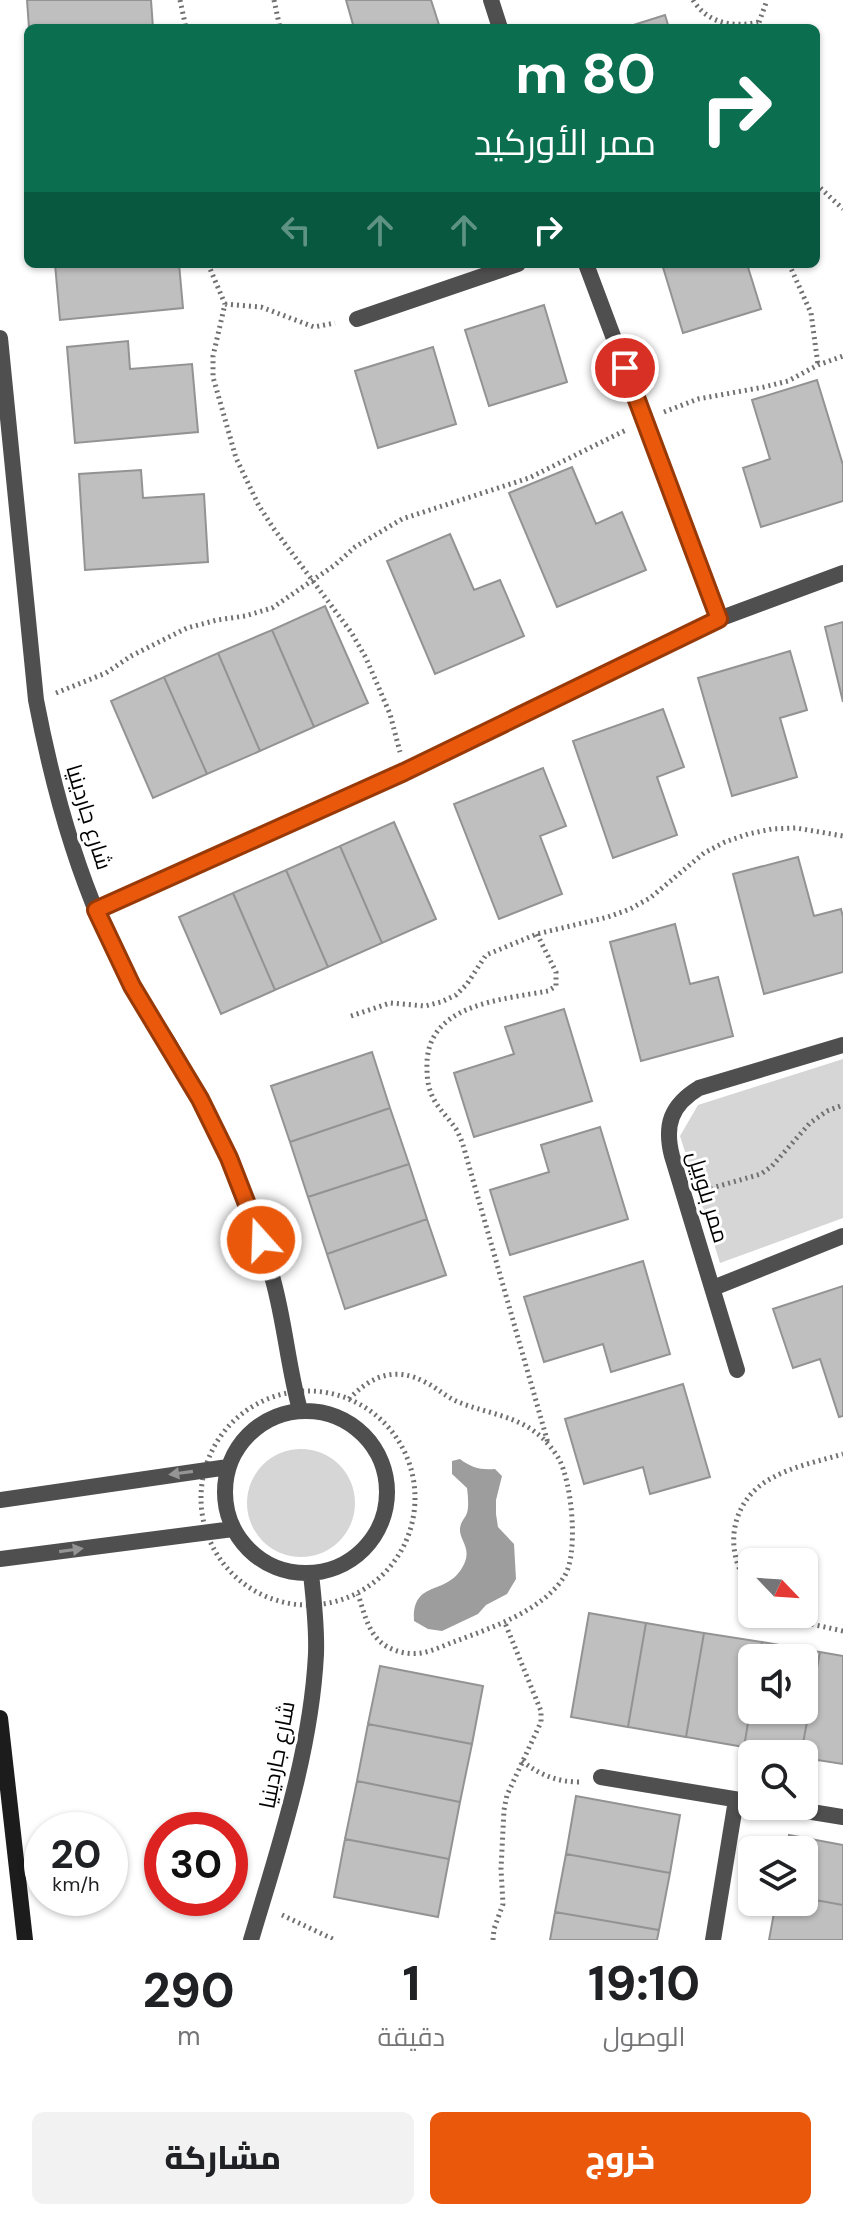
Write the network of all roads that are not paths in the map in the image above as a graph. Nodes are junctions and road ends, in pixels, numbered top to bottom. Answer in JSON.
{"nodes":[{"id":1,"x":491,"y":0,"type":"edge"},
{"id":2,"x":499,"y":24,"type":"edge"},
{"id":3,"x":506,"y":268,"type":"edge"},
{"id":4,"x":587,"y":268,"type":"edge"},
{"id":5,"x":357,"y":319,"type":"road end"},
{"id":6,"x":0,"y":338,"type":"edge"},
{"id":7,"x":843,"y":573,"type":"edge"},
{"id":8,"x":719,"y":619,"type":"junction"},
{"id":9,"x":96,"y":910,"type":"junction"},
{"id":10,"x":843,"y":1045,"type":"edge"},
{"id":11,"x":843,"y":1236,"type":"edge"},
{"id":12,"x":713,"y":1288,"type":"junction"},
{"id":13,"x":737,"y":1370,"type":"dead end"},
{"id":14,"x":300,"y":1410,"type":"junction"},
{"id":15,"x":228,"y":1467,"type":"junction"},
{"id":16,"x":0,"y":1500,"type":"edge"},
{"id":17,"x":233,"y":1529,"type":"junction"},
{"id":18,"x":0,"y":1559,"type":"edge"},
{"id":19,"x":311,"y":1574,"type":"junction"},
{"id":20,"x":0,"y":1718,"type":"edge"},
{"id":21,"x":601,"y":1777,"type":"road end"},
{"id":22,"x":738,"y":1800,"type":"edge"},
{"id":23,"x":818,"y":1813,"type":"edge"},
{"id":24,"x":843,"y":1817,"type":"edge"},
{"id":25,"x":740,"y":1820,"type":"edge"},
{"id":26,"x":25,"y":1940,"type":"edge"},
{"id":27,"x":251,"y":1940,"type":"edge"},
{"id":28,"x":713,"y":1940,"type":"edge"}],
"edges":[{"from":1,"to":2,"type":"street"},
{"from":3,"to":5,"type":"street"},
{"from":4,"to":8,"type":"street"},
{"from":6,"to":9,"type":"street","name":"شارع جاردينيا"},
{"from":7,"to":8,"type":"street"},
{"from":8,"to":9,"type":"street"},
{"from":9,"to":14,"type":"street","name":"شارع جاردينيا"},
{"from":10,"to":12,"type":"street","name":"ممر بلوبيل"},
{"from":11,"to":12,"type":"street"},
{"from":12,"to":13,"type":"street","name":"ممر بلوبيل"},
{"from":14,"to":15,"type":"street"},
{"from":14,"to":19,"type":"street"},
{"from":15,"to":16,"type":"street","one_way":true},
{"from":15,"to":17,"type":"street"},
{"from":18,"to":17,"type":"street","one_way":true},
{"from":17,"to":19,"type":"street"},
{"from":19,"to":27,"type":"street","name":"شارع جاردينيا"},
{"from":20,"to":26,"type":"main road"},
{"from":21,"to":22,"type":"street"},
{"from":23,"to":24,"type":"street"},
{"from":25,"to":28,"type":"street"}]}
